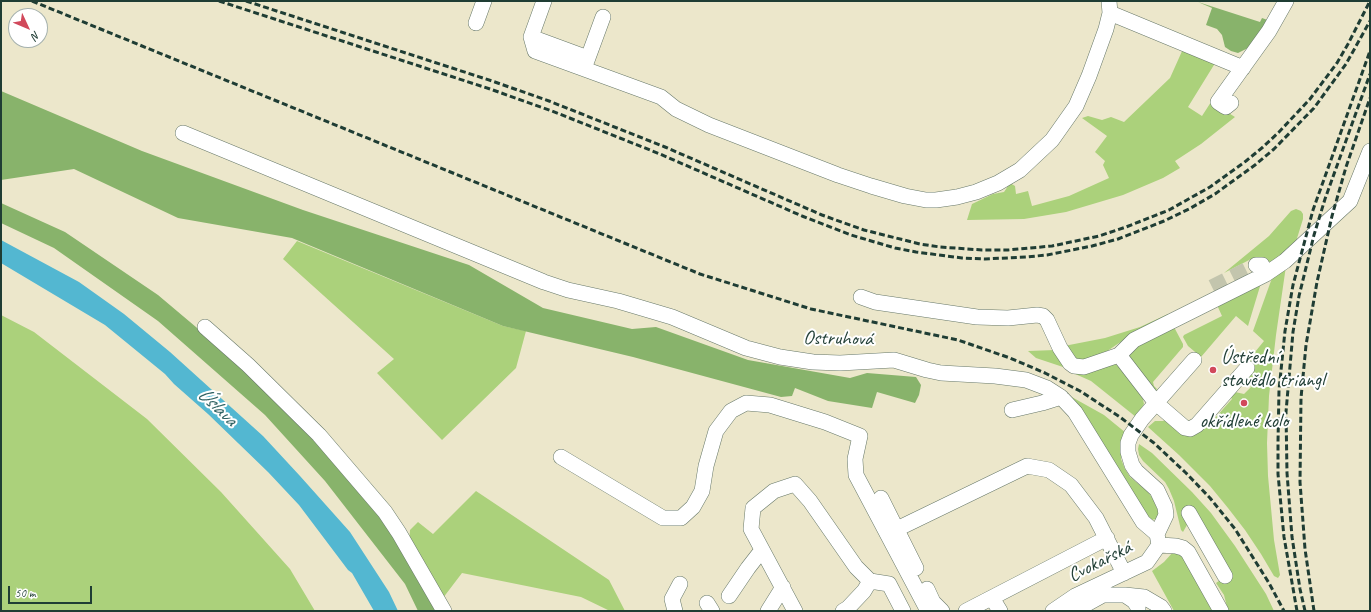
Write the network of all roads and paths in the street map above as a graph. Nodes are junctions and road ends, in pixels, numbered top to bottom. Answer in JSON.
{"nodes":[{"id":1,"x":484,"y":1,"type":"edge"},
{"id":2,"x":544,"y":1,"type":"edge"},
{"id":3,"x":1286,"y":1,"type":"edge"},
{"id":4,"x":1109,"y":7,"type":"edge"},
{"id":5,"x":603,"y":17,"type":"dead end"},
{"id":6,"x":476,"y":23,"type":"dead end"},
{"id":7,"x":586,"y":63,"type":"junction"},
{"id":8,"x":1243,"y":68,"type":"junction"},
{"id":9,"x":1231,"y":103,"type":"dead end"},
{"id":10,"x":183,"y":134,"type":"dead end"},
{"id":11,"x":1370,"y":151,"type":"edge"},
{"id":12,"x":861,"y":296,"type":"dead end"},
{"id":13,"x":205,"y":327,"type":"dead end"},
{"id":14,"x":1119,"y":355,"type":"junction"},
{"id":15,"x":1194,"y":360,"type":"dead end"},
{"id":16,"x":1247,"y":368,"type":"dead end"},
{"id":17,"x":1061,"y":397,"type":"junction"},
{"id":18,"x":1156,"y":403,"type":"junction"},
{"id":19,"x":1012,"y":410,"type":"dead end"},
{"id":20,"x":561,"y":458,"type":"dead end"},
{"id":21,"x":881,"y":498,"type":"dead end"},
{"id":22,"x":1188,"y":513,"type":"dead end"},
{"id":23,"x":897,"y":529,"type":"junction"},
{"id":24,"x":1199,"y":531,"type":"junction"},
{"id":25,"x":1107,"y":538,"type":"junction"},
{"id":26,"x":1158,"y":539,"type":"junction"},
{"id":27,"x":1176,"y":546,"type":"junction"},
{"id":28,"x":762,"y":550,"type":"junction"},
{"id":29,"x":1124,"y":573,"type":"junction"},
{"id":30,"x":1225,"y":576,"type":"dead end"},
{"id":31,"x":870,"y":581,"type":"junction"},
{"id":32,"x":680,"y":584,"type":"dead end"},
{"id":33,"x":783,"y":587,"type":"junction"},
{"id":34,"x":1125,"y":595,"type":"junction"},
{"id":35,"x":730,"y":596,"type":"dead end"},
{"id":36,"x":996,"y":605,"type":"edge"},
{"id":37,"x":444,"y":611,"type":"edge"},
{"id":38,"x":675,"y":611,"type":"edge"},
{"id":39,"x":768,"y":611,"type":"edge"},
{"id":40,"x":795,"y":611,"type":"edge"},
{"id":41,"x":843,"y":611,"type":"edge"},
{"id":42,"x":903,"y":611,"type":"edge"},
{"id":43,"x":928,"y":611,"type":"edge"},
{"id":44,"x":942,"y":611,"type":"edge"},
{"id":45,"x":966,"y":611,"type":"edge"},
{"id":46,"x":1053,"y":611,"type":"edge"},
{"id":47,"x":1074,"y":611,"type":"edge"},
{"id":48,"x":1138,"y":611,"type":"edge"},
{"id":49,"x":1164,"y":611,"type":"edge"},
{"id":50,"x":1221,"y":611,"type":"edge"}],
"edges":[{"from":1,"to":6,"type":"street"},
{"from":2,"to":7,"type":"street"},
{"from":3,"to":8,"type":"street"},
{"from":4,"to":7,"type":"street"},
{"from":4,"to":8,"type":"street"},
{"from":5,"to":7,"type":"street"},
{"from":8,"to":9,"type":"street"},
{"from":10,"to":17,"type":"street","name":"Ostruhová"},
{"from":11,"to":14,"type":"street"},
{"from":12,"to":14,"type":"street"},
{"from":13,"to":37,"type":"street"},
{"from":14,"to":18,"type":"street"},
{"from":15,"to":18,"type":"street"},
{"from":16,"to":18,"type":"street"},
{"from":17,"to":19,"type":"street"},
{"from":17,"to":26,"type":"street","name":"Ostruhová"},
{"from":18,"to":26,"type":"street"},
{"from":20,"to":43,"type":"street"},
{"from":21,"to":23,"type":"street"},
{"from":22,"to":24,"type":"street"},
{"from":23,"to":25,"type":"street"},
{"from":23,"to":44,"type":"street"},
{"from":24,"to":27,"type":"street"},
{"from":24,"to":30,"type":"street"},
{"from":25,"to":29,"type":"street"},
{"from":25,"to":36,"type":"street"},
{"from":26,"to":27,"type":"street","name":"Cvokařská"},
{"from":26,"to":29,"type":"street","name":"Cvokařská"},
{"from":27,"to":50,"type":"street"},
{"from":28,"to":31,"type":"street"},
{"from":28,"to":33,"type":"street"},
{"from":28,"to":35,"type":"street"},
{"from":29,"to":46,"type":"street","name":"Cvokařská"},
{"from":31,"to":41,"type":"street"},
{"from":31,"to":42,"type":"street"},
{"from":32,"to":38,"type":"street"},
{"from":33,"to":39,"type":"street"},
{"from":33,"to":40,"type":"street"},
{"from":34,"to":47,"type":"street"},
{"from":34,"to":48,"type":"street"},
{"from":34,"to":49,"type":"street"},
{"from":36,"to":45,"type":"street"}]}
